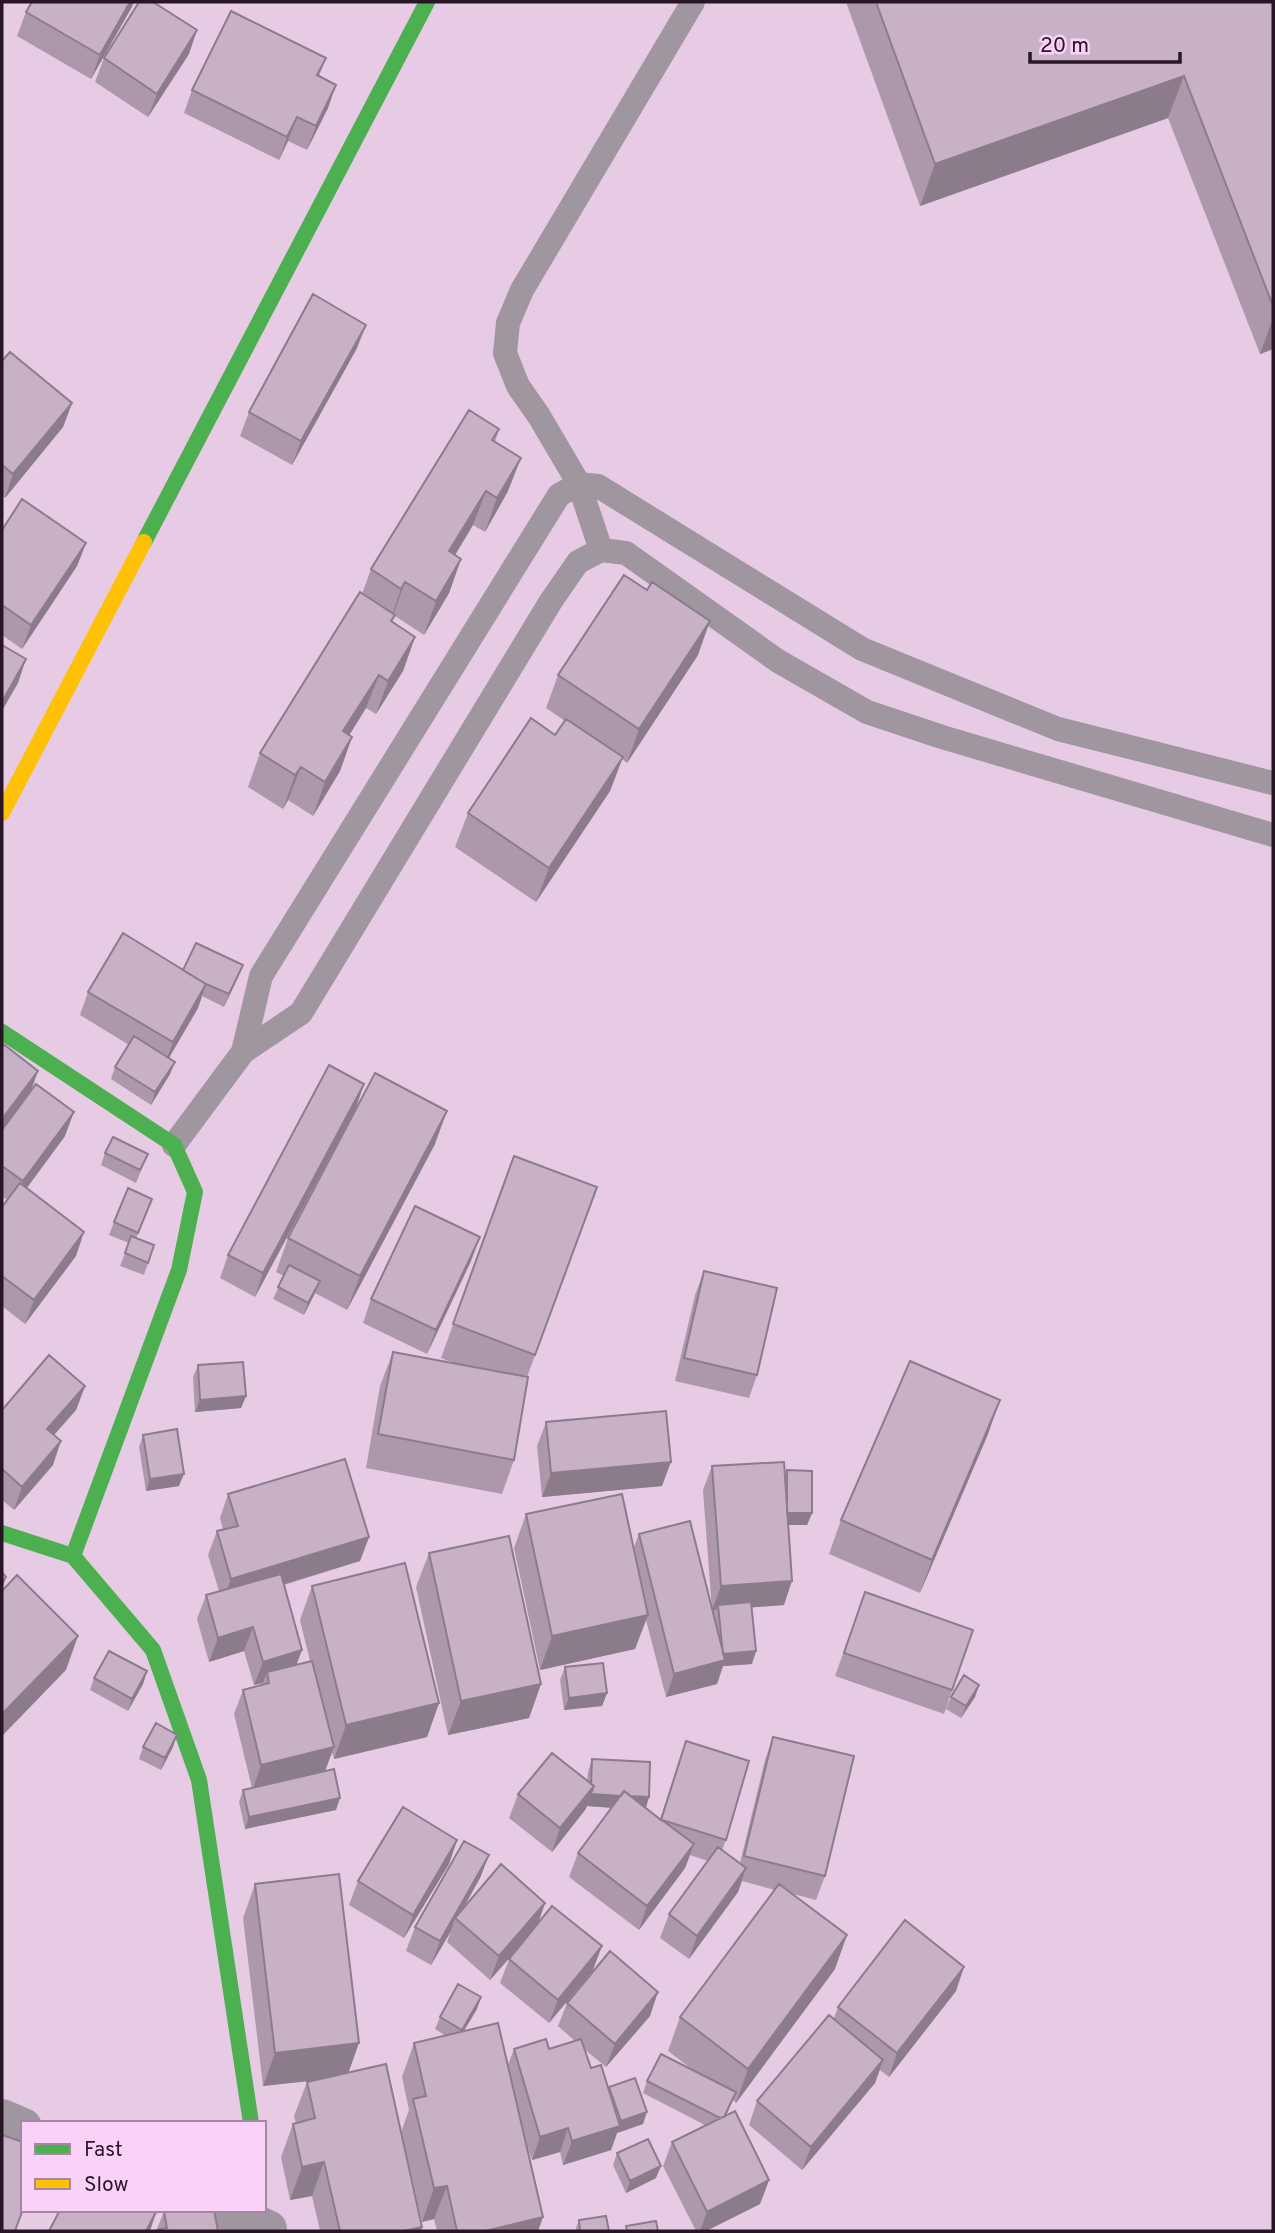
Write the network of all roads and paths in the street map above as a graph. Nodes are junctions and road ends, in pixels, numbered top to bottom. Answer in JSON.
{"nodes":[{"id":1,"x":427,"y":2,"type":"edge"},
{"id":2,"x":693,"y":2,"type":"edge"},
{"id":3,"x":579,"y":484,"type":"junction"},
{"id":4,"x":601,"y":551,"type":"junction"},
{"id":5,"x":1273,"y":783,"type":"edge"},
{"id":6,"x":2,"y":813,"type":"edge"},
{"id":7,"x":1273,"y":835,"type":"edge"},
{"id":8,"x":2,"y":1032,"type":"edge"},
{"id":9,"x":243,"y":1052,"type":"junction"},
{"id":10,"x":174,"y":1145,"type":"junction"},
{"id":11,"x":2,"y":1533,"type":"edge"},
{"id":12,"x":73,"y":1556,"type":"junction"},
{"id":13,"x":2,"y":2118,"type":"edge"},
{"id":14,"x":251,"y":2121,"type":"edge"},
{"id":15,"x":21,"y":2126,"type":"edge"},
{"id":16,"x":230,"y":2212,"type":"edge"},
{"id":17,"x":267,"y":2222,"type":"edge"}],
"edges":[{"from":1,"to":6,"type":"street"},
{"from":2,"to":3,"type":"lane"},
{"from":3,"to":4,"type":"lane"},
{"from":3,"to":5,"type":"lane"},
{"from":3,"to":9,"type":"lane"},
{"from":4,"to":7,"type":"lane"},
{"from":4,"to":9,"type":"lane"},
{"from":8,"to":10,"type":"street"},
{"from":9,"to":10,"type":"lane"},
{"from":10,"to":12,"type":"street"},
{"from":11,"to":12,"type":"street"},
{"from":12,"to":14,"type":"street"},
{"from":13,"to":15,"type":"street"},
{"from":16,"to":17,"type":"street"}]}
